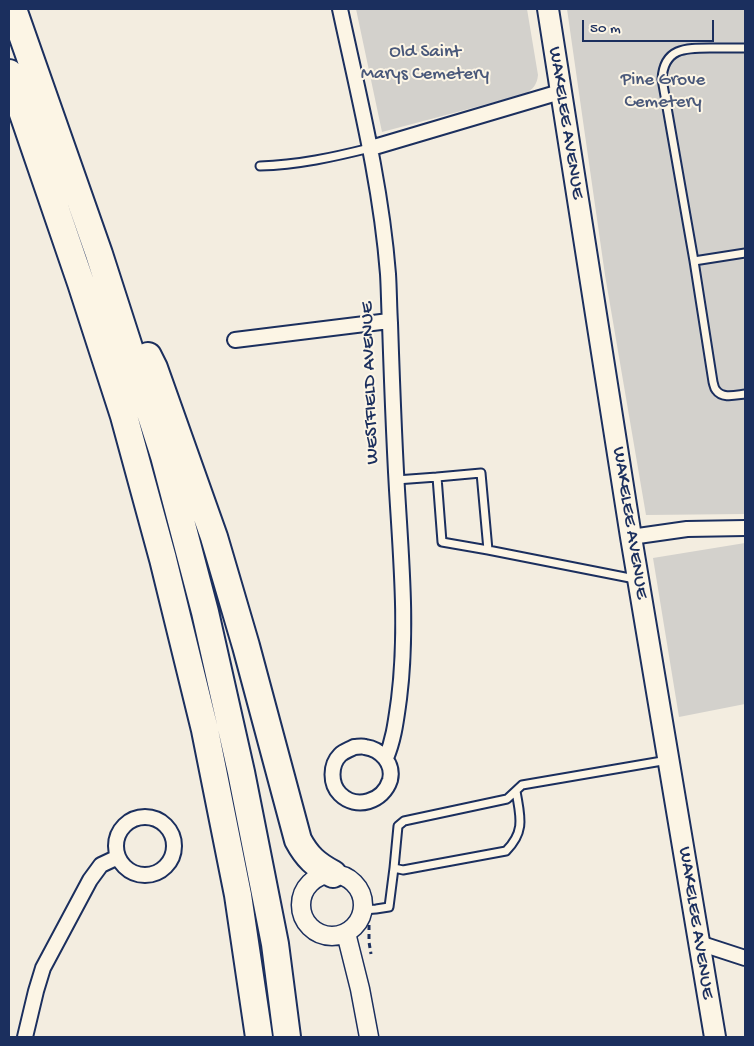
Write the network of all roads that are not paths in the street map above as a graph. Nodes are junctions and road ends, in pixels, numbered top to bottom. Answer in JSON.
{"nodes":[{"id":1,"x":13,"y":9,"type":"edge"},
{"id":2,"x":340,"y":9,"type":"edge"},
{"id":3,"x":548,"y":9,"type":"edge"},
{"id":4,"x":745,"y":48,"type":"edge"},
{"id":5,"x":9,"y":73,"type":"edge"},
{"id":6,"x":560,"y":92,"type":"junction"},
{"id":7,"x":371,"y":148,"type":"junction"},
{"id":8,"x":260,"y":166,"type":"dead end"},
{"id":9,"x":745,"y":253,"type":"edge"},
{"id":10,"x":99,"y":254,"type":"junction"},
{"id":11,"x":694,"y":261,"type":"junction"},
{"id":12,"x":390,"y":321,"type":"junction"},
{"id":13,"x":235,"y":340,"type":"dead end"},
{"id":14,"x":745,"y":394,"type":"edge"},
{"id":15,"x":436,"y":478,"type":"junction"},
{"id":16,"x":396,"y":480,"type":"junction"},
{"id":17,"x":745,"y":528,"type":"edge"},
{"id":18,"x":631,"y":538,"type":"junction"},
{"id":19,"x":488,"y":550,"type":"junction"},
{"id":20,"x":638,"y":580,"type":"junction"},
{"id":21,"x":386,"y":758,"type":"junction"},
{"id":22,"x":668,"y":760,"type":"junction"},
{"id":23,"x":516,"y":791,"type":"junction"},
{"id":24,"x":118,"y":856,"type":"junction"},
{"id":25,"x":394,"y":868,"type":"junction"},
{"id":26,"x":333,"y":874,"type":"junction"},
{"id":27,"x":362,"y":910,"type":"junction"},
{"id":28,"x":346,"y":933,"type":"junction"},
{"id":29,"x":699,"y":943,"type":"junction"},
{"id":30,"x":745,"y":958,"type":"edge"},
{"id":31,"x":25,"y":1037,"type":"edge"},
{"id":32,"x":259,"y":1037,"type":"edge"},
{"id":33,"x":287,"y":1037,"type":"edge"},
{"id":34,"x":369,"y":1037,"type":"edge"},
{"id":35,"x":715,"y":1037,"type":"edge"}],
"edges":[{"from":1,"to":10,"type":"highway"},
{"from":2,"to":7,"type":"street","name":"WESTFIELD AVENUE"},
{"from":3,"to":6,"type":"main road","name":"WAKELEE AVENUE"},
{"from":4,"to":11,"type":"lane"},
{"from":5,"to":32,"type":"highway"},
{"from":6,"to":7,"type":"street"},
{"from":6,"to":18,"type":"main road","name":"WAKELEE AVENUE"},
{"from":7,"to":8,"type":"lane"},
{"from":7,"to":12,"type":"street","name":"WESTFIELD AVENUE"},
{"from":9,"to":11,"type":"lane"},
{"from":10,"to":26,"type":"highway"},
{"from":10,"to":33,"type":"highway"},
{"from":11,"to":14,"type":"lane"},
{"from":12,"to":13,"type":"street"},
{"from":12,"to":16,"type":"street","name":"WESTFIELD AVENUE"},
{"from":15,"to":16,"type":"lane"},
{"from":15,"to":19,"type":"lane"},
{"from":15,"to":19,"type":"lane"},
{"from":16,"to":21,"type":"street","name":"WESTFIELD AVENUE"},
{"from":17,"to":18,"type":"street"},
{"from":18,"to":20,"type":"main road","name":"WAKELEE AVENUE"},
{"from":19,"to":20,"type":"lane"},
{"from":20,"to":22,"type":"main road","name":"WAKELEE AVENUE"},
{"from":21,"to":21,"type":"street","name":"WESTFIELD AVENUE"},
{"from":22,"to":23,"type":"lane"},
{"from":22,"to":29,"type":"main road","name":"WAKELEE AVENUE"},
{"from":23,"to":25,"type":"lane"},
{"from":23,"to":25,"type":"lane"},
{"from":24,"to":24,"type":"street"},
{"from":24,"to":31,"type":"street"},
{"from":25,"to":27,"type":"lane"},
{"from":26,"to":27,"type":"street"},
{"from":26,"to":28,"type":"street"},
{"from":27,"to":28,"type":"street"},
{"from":28,"to":34,"type":"street"},
{"from":29,"to":30,"type":"street"},
{"from":29,"to":35,"type":"main road","name":"WAKELEE AVENUE"}]}
